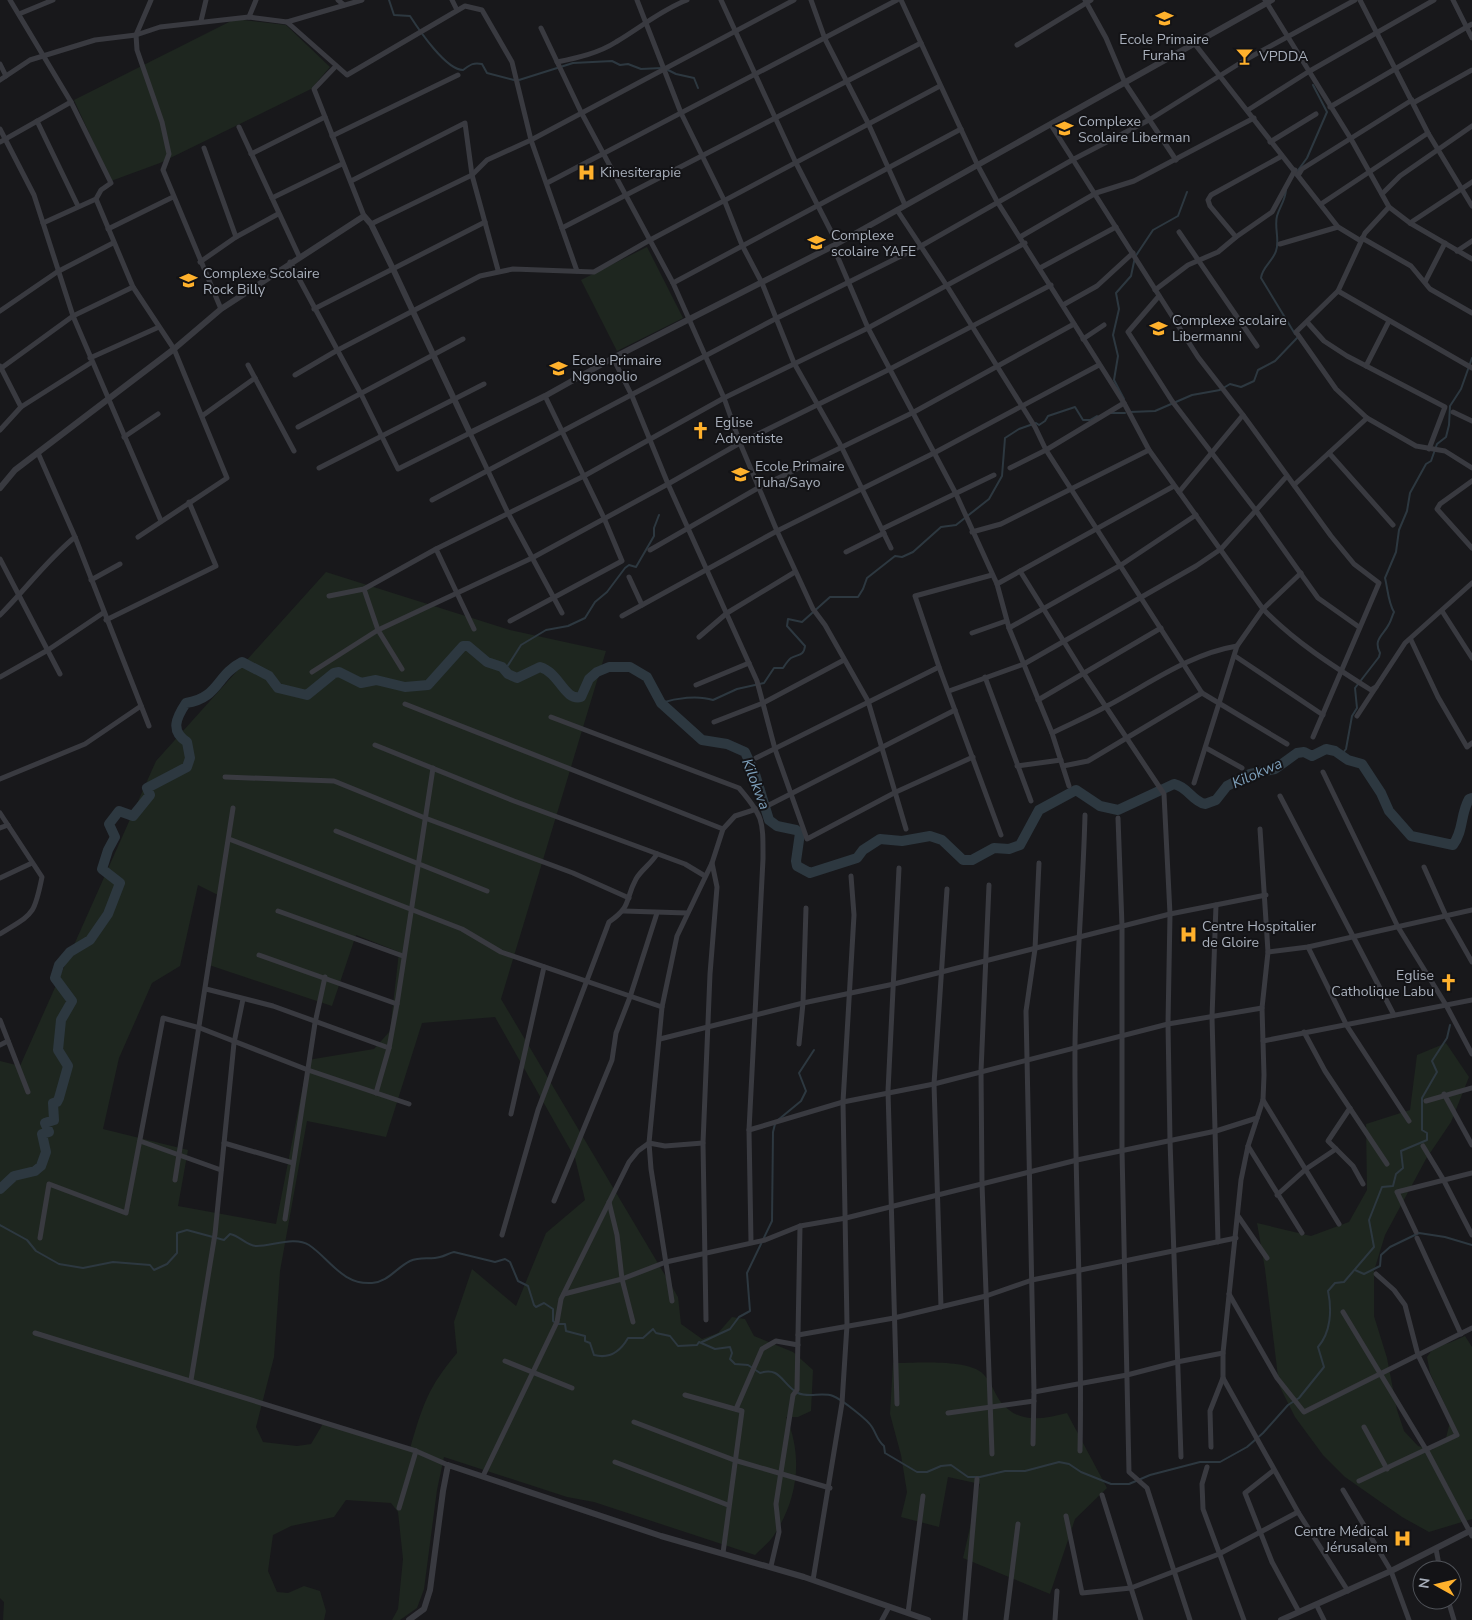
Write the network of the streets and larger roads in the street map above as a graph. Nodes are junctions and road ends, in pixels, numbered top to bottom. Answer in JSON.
{"nodes":[{"id":1,"x":10,"y":0,"type":"edge"},
{"id":2,"x":53,"y":0,"type":"edge"},
{"id":3,"x":151,"y":0,"type":"edge"},
{"id":4,"x":206,"y":0,"type":"edge"},
{"id":5,"x":256,"y":0,"type":"edge"},
{"id":6,"x":338,"y":0,"type":"edge"},
{"id":7,"x":362,"y":0,"type":"edge"},
{"id":8,"x":452,"y":0,"type":"edge"},
{"id":9,"x":637,"y":0,"type":"edge"},
{"id":10,"x":687,"y":0,"type":"edge"},
{"id":11,"x":721,"y":0,"type":"edge"},
{"id":12,"x":794,"y":0,"type":"edge"},
{"id":13,"x":811,"y":0,"type":"edge"},
{"id":14,"x":896,"y":0,"type":"edge"},
{"id":15,"x":901,"y":0,"type":"edge"},
{"id":16,"x":1355,"y":0,"type":"edge"},
{"id":17,"x":1360,"y":0,"type":"edge"},
{"id":18,"x":1434,"y":0,"type":"edge"},
{"id":19,"x":1453,"y":0,"type":"edge"},
{"id":20,"x":1088,"y":1,"type":"edge"},
{"id":21,"x":1268,"y":1,"type":"edge"},
{"id":22,"x":344,"y":5,"type":"junction"},
{"id":23,"x":457,"y":10,"type":"junction"},
{"id":24,"x":19,"y":14,"type":"junction"},
{"id":25,"x":249,"y":17,"type":"junction"},
{"id":26,"x":201,"y":21,"type":"junction"},
{"id":27,"x":286,"y":22,"type":"junction"},
{"id":28,"x":646,"y":23,"type":"junction"},
{"id":29,"x":1470,"y":26,"type":"edge"},
{"id":30,"x":541,"y":28,"type":"dead end"},
{"id":31,"x":735,"y":30,"type":"junction"},
{"id":32,"x":1378,"y":31,"type":"junction"},
{"id":33,"x":136,"y":35,"type":"junction"},
{"id":34,"x":824,"y":38,"type":"junction"},
{"id":35,"x":1288,"y":38,"type":"junction"},
{"id":36,"x":1472,"y":38,"type":"edge"},
{"id":37,"x":920,"y":43,"type":"junction"},
{"id":38,"x":1194,"y":43,"type":"junction"},
{"id":39,"x":1017,"y":45,"type":"dead end"},
{"id":40,"x":45,"y":56,"type":"junction"},
{"id":41,"x":0,"y":64,"type":"edge"},
{"id":42,"x":559,"y":65,"type":"junction"},
{"id":43,"x":336,"y":66,"type":"junction"},
{"id":44,"x":665,"y":68,"type":"junction"},
{"id":45,"x":1395,"y":68,"type":"junction"},
{"id":46,"x":1472,"y":70,"type":"edge"},
{"id":47,"x":1308,"y":72,"type":"junction"},
{"id":48,"x":756,"y":74,"type":"junction"},
{"id":49,"x":458,"y":75,"type":"dead end"},
{"id":50,"x":6,"y":76,"type":"junction"},
{"id":51,"x":1221,"y":76,"type":"junction"},
{"id":52,"x":0,"y":80,"type":"edge"},
{"id":53,"x":848,"y":80,"type":"junction"},
{"id":54,"x":1125,"y":84,"type":"junction"},
{"id":55,"x":940,"y":86,"type":"junction"},
{"id":56,"x":71,"y":102,"type":"junction"},
{"id":57,"x":1412,"y":102,"type":"junction"},
{"id":58,"x":1330,"y":107,"type":"junction"},
{"id":59,"x":1248,"y":110,"type":"junction"},
{"id":60,"x":581,"y":112,"type":"junction"},
{"id":61,"x":681,"y":113,"type":"junction"},
{"id":62,"x":1316,"y":114,"type":"dead end"},
{"id":63,"x":775,"y":116,"type":"junction"},
{"id":64,"x":324,"y":117,"type":"junction"},
{"id":65,"x":1254,"y":118,"type":"junction"},
{"id":66,"x":1149,"y":120,"type":"junction"},
{"id":67,"x":37,"y":121,"type":"junction"},
{"id":68,"x":868,"y":123,"type":"junction"},
{"id":69,"x":1052,"y":125,"type":"junction"},
{"id":70,"x":1472,"y":126,"type":"edge"},
{"id":71,"x":239,"y":127,"type":"dead end"},
{"id":72,"x":0,"y":129,"type":"edge"},
{"id":73,"x":961,"y":129,"type":"junction"},
{"id":74,"x":1428,"y":133,"type":"junction"},
{"id":75,"x":332,"y":136,"type":"junction"},
{"id":76,"x":6,"y":139,"type":"junction"},
{"id":77,"x":1351,"y":139,"type":"junction"},
{"id":78,"x":532,"y":140,"type":"junction"},
{"id":79,"x":0,"y":142,"type":"edge"},
{"id":80,"x":1270,"y":142,"type":"junction"},
{"id":81,"x":204,"y":148,"type":"dead end"},
{"id":82,"x":1437,"y":149,"type":"junction"},
{"id":83,"x":604,"y":153,"type":"junction"},
{"id":84,"x":251,"y":154,"type":"junction"},
{"id":85,"x":702,"y":156,"type":"junction"},
{"id":86,"x":1282,"y":156,"type":"junction"},
{"id":87,"x":1074,"y":159,"type":"junction"},
{"id":88,"x":1176,"y":160,"type":"junction"},
{"id":89,"x":796,"y":163,"type":"junction"},
{"id":90,"x":342,"y":164,"type":"junction"},
{"id":91,"x":978,"y":166,"type":"junction"},
{"id":92,"x":888,"y":169,"type":"junction"},
{"id":93,"x":1297,"y":172,"type":"junction"},
{"id":94,"x":1370,"y":173,"type":"junction"},
{"id":95,"x":472,"y":175,"type":"junction"},
{"id":96,"x":351,"y":181,"type":"junction"},
{"id":97,"x":1472,"y":182,"type":"edge"},
{"id":98,"x":547,"y":183,"type":"junction"},
{"id":99,"x":1462,"y":189,"type":"junction"},
{"id":100,"x":1096,"y":193,"type":"junction"},
{"id":101,"x":1382,"y":194,"type":"junction"},
{"id":102,"x":627,"y":195,"type":"junction"},
{"id":103,"x":173,"y":196,"type":"junction"},
{"id":104,"x":96,"y":198,"type":"junction"},
{"id":105,"x":272,"y":198,"type":"junction"},
{"id":106,"x":725,"y":202,"type":"junction"},
{"id":107,"x":998,"y":203,"type":"junction"},
{"id":108,"x":818,"y":204,"type":"junction"},
{"id":109,"x":1320,"y":204,"type":"junction"},
{"id":110,"x":905,"y":205,"type":"junction"},
{"id":111,"x":78,"y":206,"type":"junction"},
{"id":112,"x":1472,"y":206,"type":"edge"},
{"id":113,"x":1389,"y":207,"type":"junction"},
{"id":114,"x":897,"y":210,"type":"junction"},
{"id":115,"x":278,"y":214,"type":"junction"},
{"id":116,"x":364,"y":216,"type":"junction"},
{"id":117,"x":485,"y":222,"type":"junction"},
{"id":118,"x":43,"y":223,"type":"junction"},
{"id":119,"x":1410,"y":223,"type":"junction"},
{"id":120,"x":371,"y":224,"type":"junction"},
{"id":121,"x":1116,"y":227,"type":"junction"},
{"id":122,"x":562,"y":228,"type":"junction"},
{"id":123,"x":1338,"y":228,"type":"junction"},
{"id":124,"x":108,"y":229,"type":"junction"},
{"id":125,"x":1180,"y":232,"type":"dead end"},
{"id":126,"x":236,"y":237,"type":"junction"},
{"id":127,"x":1020,"y":237,"type":"junction"},
{"id":128,"x":1236,"y":237,"type":"junction"},
{"id":129,"x":1362,"y":239,"type":"junction"},
{"id":130,"x":650,"y":240,"type":"junction"},
{"id":131,"x":1472,"y":241,"type":"edge"},
{"id":132,"x":113,"y":243,"type":"junction"},
{"id":133,"x":1024,"y":243,"type":"junction"},
{"id":134,"x":1445,"y":243,"type":"junction"},
{"id":135,"x":1280,"y":244,"type":"dead end"},
{"id":136,"x":742,"y":245,"type":"junction"},
{"id":137,"x":835,"y":245,"type":"junction"},
{"id":138,"x":921,"y":246,"type":"junction"},
{"id":139,"x":1457,"y":251,"type":"junction"},
{"id":140,"x":1133,"y":254,"type":"junction"},
{"id":141,"x":299,"y":256,"type":"junction"},
{"id":142,"x":1472,"y":259,"type":"edge"},
{"id":143,"x":1200,"y":260,"type":"junction"},
{"id":144,"x":200,"y":262,"type":"junction"},
{"id":145,"x":290,"y":262,"type":"junction"},
{"id":146,"x":1040,"y":268,"type":"junction"},
{"id":147,"x":393,"y":269,"type":"junction"},
{"id":148,"x":498,"y":270,"type":"junction"},
{"id":149,"x":577,"y":271,"type":"junction"},
{"id":150,"x":57,"y":272,"type":"junction"},
{"id":151,"x":1425,"y":282,"type":"junction"},
{"id":152,"x":673,"y":283,"type":"junction"},
{"id":153,"x":762,"y":283,"type":"junction"},
{"id":154,"x":850,"y":283,"type":"junction"},
{"id":155,"x":947,"y":286,"type":"junction"},
{"id":156,"x":1051,"y":286,"type":"junction"},
{"id":157,"x":133,"y":287,"type":"junction"},
{"id":158,"x":1155,"y":290,"type":"junction"},
{"id":159,"x":1338,"y":291,"type":"junction"},
{"id":160,"x":1159,"y":296,"type":"junction"},
{"id":161,"x":1063,"y":305,"type":"junction"},
{"id":162,"x":221,"y":309,"type":"junction"},
{"id":163,"x":314,"y":309,"type":"junction"},
{"id":164,"x":412,"y":310,"type":"junction"},
{"id":165,"x":0,"y":311,"type":"edge"},
{"id":166,"x":1472,"y":313,"type":"edge"},
{"id":167,"x":73,"y":316,"type":"junction"},
{"id":168,"x":777,"y":318,"type":"junction"},
{"id":169,"x":690,"y":320,"type":"junction"},
{"id":170,"x":1389,"y":321,"type":"junction"},
{"id":171,"x":1307,"y":322,"type":"junction"},
{"id":172,"x":1074,"y":324,"type":"junction"},
{"id":173,"x":1104,"y":325,"type":"dead end"},
{"id":174,"x":159,"y":326,"type":"junction"},
{"id":175,"x":972,"y":326,"type":"junction"},
{"id":176,"x":868,"y":328,"type":"junction"},
{"id":177,"x":463,"y":339,"type":"dead end"},
{"id":178,"x":1083,"y":339,"type":"junction"},
{"id":179,"x":1257,"y":346,"type":"dead end"},
{"id":180,"x":174,"y":349,"type":"junction"},
{"id":181,"x":336,"y":351,"type":"junction"},
{"id":182,"x":432,"y":354,"type":"junction"},
{"id":183,"x":706,"y":357,"type":"junction"},
{"id":184,"x":613,"y":358,"type":"junction"},
{"id":185,"x":91,"y":360,"type":"junction"},
{"id":186,"x":794,"y":363,"type":"junction"},
{"id":187,"x":248,"y":365,"type":"dead end"},
{"id":188,"x":1099,"y":365,"type":"junction"},
{"id":189,"x":1366,"y":366,"type":"junction"},
{"id":190,"x":1469,"y":366,"type":"edge"},
{"id":191,"x":996,"y":367,"type":"junction"},
{"id":192,"x":0,"y":368,"type":"edge"},
{"id":193,"x":890,"y":369,"type":"junction"},
{"id":194,"x":295,"y":375,"type":"dead end"},
{"id":195,"x":255,"y":378,"type":"junction"},
{"id":196,"x":484,"y":384,"type":"dead end"},
{"id":197,"x":360,"y":392,"type":"junction"},
{"id":198,"x":545,"y":396,"type":"junction"},
{"id":199,"x":632,"y":396,"type":"junction"},
{"id":200,"x":453,"y":398,"type":"junction"},
{"id":201,"x":724,"y":398,"type":"junction"},
{"id":202,"x":107,"y":399,"type":"junction"},
{"id":203,"x":1124,"y":403,"type":"junction"},
{"id":204,"x":818,"y":404,"type":"junction"},
{"id":205,"x":1022,"y":406,"type":"junction"},
{"id":206,"x":21,"y":407,"type":"junction"},
{"id":207,"x":914,"y":412,"type":"junction"},
{"id":208,"x":1453,"y":412,"type":"dead end"},
{"id":209,"x":158,"y":414,"type":"dead end"},
{"id":210,"x":1244,"y":415,"type":"junction"},
{"id":211,"x":202,"y":416,"type":"junction"},
{"id":212,"x":1367,"y":418,"type":"junction"},
{"id":213,"x":1472,"y":420,"type":"edge"},
{"id":214,"x":298,"y":427,"type":"dead end"},
{"id":215,"x":0,"y":430,"type":"edge"},
{"id":216,"x":562,"y":432,"type":"junction"},
{"id":217,"x":470,"y":433,"type":"junction"},
{"id":218,"x":124,"y":436,"type":"junction"},
{"id":219,"x":381,"y":436,"type":"junction"},
{"id":220,"x":651,"y":440,"type":"junction"},
{"id":221,"x":740,"y":443,"type":"junction"},
{"id":222,"x":840,"y":446,"type":"junction"},
{"id":223,"x":1046,"y":450,"type":"junction"},
{"id":224,"x":1149,"y":450,"type":"junction"},
{"id":225,"x":1431,"y":450,"type":"junction"},
{"id":226,"x":294,"y":451,"type":"dead end"},
{"id":227,"x":38,"y":452,"type":"junction"},
{"id":228,"x":934,"y":453,"type":"junction"},
{"id":229,"x":1212,"y":453,"type":"junction"},
{"id":230,"x":1329,"y":453,"type":"junction"},
{"id":231,"x":320,"y":468,"type":"dead end"},
{"id":232,"x":1010,"y":468,"type":"dead end"},
{"id":233,"x":1472,"y":468,"type":"edge"},
{"id":234,"x":489,"y":471,"type":"junction"},
{"id":235,"x":994,"y":475,"type":"dead end"},
{"id":236,"x":584,"y":476,"type":"junction"},
{"id":237,"x":1287,"y":476,"type":"junction"},
{"id":238,"x":1472,"y":481,"type":"edge"},
{"id":239,"x":668,"y":484,"type":"junction"},
{"id":240,"x":1294,"y":485,"type":"junction"},
{"id":241,"x":1174,"y":486,"type":"junction"},
{"id":242,"x":0,"y":488,"type":"edge"},
{"id":243,"x":758,"y":488,"type":"junction"},
{"id":244,"x":1072,"y":488,"type":"junction"},
{"id":245,"x":862,"y":489,"type":"junction"},
{"id":246,"x":1179,"y":492,"type":"junction"},
{"id":247,"x":956,"y":494,"type":"junction"},
{"id":248,"x":432,"y":500,"type":"dead end"},
{"id":249,"x":189,"y":502,"type":"junction"},
{"id":250,"x":1256,"y":512,"type":"junction"},
{"id":251,"x":508,"y":513,"type":"junction"},
{"id":252,"x":1196,"y":515,"type":"junction"},
{"id":253,"x":604,"y":518,"type":"junction"},
{"id":254,"x":161,"y":521,"type":"junction"},
{"id":255,"x":1393,"y":525,"type":"dead end"},
{"id":256,"x":689,"y":529,"type":"junction"},
{"id":257,"x":1098,"y":529,"type":"junction"},
{"id":258,"x":776,"y":531,"type":"junction"},
{"id":259,"x":883,"y":531,"type":"junction"},
{"id":260,"x":972,"y":532,"type":"junction"},
{"id":261,"x":75,"y":537,"type":"junction"},
{"id":262,"x":138,"y":537,"type":"dead end"},
{"id":263,"x":891,"y":548,"type":"dead end"},
{"id":264,"x":1472,"y":548,"type":"edge"},
{"id":265,"x":1221,"y":549,"type":"junction"},
{"id":266,"x":436,"y":550,"type":"junction"},
{"id":267,"x":650,"y":550,"type":"dead end"},
{"id":268,"x":846,"y":552,"type":"dead end"},
{"id":269,"x":532,"y":558,"type":"junction"},
{"id":270,"x":0,"y":559,"type":"edge"},
{"id":271,"x":120,"y":564,"type":"dead end"},
{"id":272,"x":1120,"y":566,"type":"junction"},
{"id":273,"x":708,"y":570,"type":"junction"},
{"id":274,"x":1020,"y":571,"type":"junction"},
{"id":275,"x":795,"y":572,"type":"junction"},
{"id":276,"x":1301,"y":573,"type":"junction"},
{"id":277,"x":992,"y":575,"type":"junction"},
{"id":278,"x":629,"y":577,"type":"dead end"},
{"id":279,"x":92,"y":580,"type":"junction"},
{"id":280,"x":1472,"y":583,"type":"edge"},
{"id":281,"x":996,"y":584,"type":"junction"},
{"id":282,"x":364,"y":589,"type":"junction"},
{"id":283,"x":456,"y":592,"type":"junction"},
{"id":284,"x":20,"y":594,"type":"junction"},
{"id":285,"x":329,"y":596,"type":"dead end"},
{"id":286,"x":1142,"y":596,"type":"junction"},
{"id":287,"x":553,"y":597,"type":"junction"},
{"id":288,"x":642,"y":605,"type":"junction"},
{"id":289,"x":1263,"y":609,"type":"junction"},
{"id":290,"x":1044,"y":610,"type":"junction"},
{"id":291,"x":1442,"y":611,"type":"junction"},
{"id":292,"x":103,"y":613,"type":"junction"},
{"id":293,"x":562,"y":613,"type":"dead end"},
{"id":294,"x":727,"y":613,"type":"junction"},
{"id":295,"x":0,"y":615,"type":"edge"},
{"id":296,"x":622,"y":616,"type":"dead end"},
{"id":297,"x":106,"y":620,"type":"junction"},
{"id":298,"x":1006,"y":621,"type":"junction"},
{"id":299,"x":510,"y":622,"type":"dead end"},
{"id":300,"x":1360,"y":627,"type":"junction"},
{"id":301,"x":1009,"y":628,"type":"junction"},
{"id":302,"x":1160,"y":628,"type":"junction"},
{"id":303,"x":474,"y":629,"type":"dead end"},
{"id":304,"x":378,"y":630,"type":"junction"},
{"id":305,"x":972,"y":633,"type":"dead end"},
{"id":306,"x":699,"y":637,"type":"dead end"},
{"id":307,"x":1411,"y":640,"type":"junction"},
{"id":308,"x":1064,"y":642,"type":"junction"},
{"id":309,"x":1238,"y":646,"type":"junction"},
{"id":310,"x":48,"y":650,"type":"junction"},
{"id":311,"x":1235,"y":656,"type":"junction"},
{"id":312,"x":1472,"y":658,"type":"edge"},
{"id":313,"x":844,"y":660,"type":"junction"},
{"id":314,"x":749,"y":663,"type":"junction"},
{"id":315,"x":1183,"y":663,"type":"junction"},
{"id":316,"x":1024,"y":664,"type":"junction"},
{"id":317,"x":939,"y":667,"type":"junction"},
{"id":318,"x":402,"y":669,"type":"dead end"},
{"id":319,"x":312,"y":672,"type":"dead end"},
{"id":320,"x":1341,"y":672,"type":"junction"},
{"id":321,"x":60,"y":674,"type":"dead end"},
{"id":322,"x":1084,"y":674,"type":"junction"},
{"id":323,"x":0,"y":677,"type":"edge"},
{"id":324,"x":985,"y":677,"type":"junction"},
{"id":325,"x":696,"y":685,"type":"dead end"},
{"id":326,"x":1376,"y":687,"type":"junction"},
{"id":327,"x":949,"y":691,"type":"junction"},
{"id":328,"x":1202,"y":694,"type":"junction"},
{"id":329,"x":1038,"y":700,"type":"junction"},
{"id":330,"x":868,"y":701,"type":"junction"},
{"id":331,"x":763,"y":703,"type":"junction"},
{"id":332,"x":406,"y":704,"type":"dead end"},
{"id":333,"x":1218,"y":704,"type":"junction"},
{"id":334,"x":141,"y":706,"type":"junction"},
{"id":335,"x":1106,"y":707,"type":"junction"},
{"id":336,"x":955,"y":710,"type":"junction"},
{"id":337,"x":1323,"y":715,"type":"junction"},
{"id":338,"x":1357,"y":716,"type":"dead end"},
{"id":339,"x":551,"y":717,"type":"dead end"},
{"id":340,"x":714,"y":722,"type":"dead end"},
{"id":341,"x":149,"y":726,"type":"dead end"},
{"id":342,"x":1052,"y":733,"type":"junction"},
{"id":343,"x":1127,"y":738,"type":"junction"},
{"id":344,"x":1313,"y":738,"type":"dead end"},
{"id":345,"x":1472,"y":743,"type":"edge"},
{"id":346,"x":1287,"y":744,"type":"dead end"},
{"id":347,"x":375,"y":745,"type":"dead end"},
{"id":348,"x":882,"y":746,"type":"junction"},
{"id":349,"x":1206,"y":748,"type":"junction"},
{"id":350,"x":775,"y":749,"type":"junction"},
{"id":351,"x":973,"y":757,"type":"junction"},
{"id":352,"x":756,"y":758,"type":"dead end"},
{"id":353,"x":1061,"y":760,"type":"junction"},
{"id":354,"x":1017,"y":766,"type":"junction"},
{"id":355,"x":1063,"y":766,"type":"junction"},
{"id":356,"x":433,"y":768,"type":"junction"},
{"id":357,"x":1242,"y":768,"type":"dead end"},
{"id":358,"x":1323,"y":772,"type":"dead end"},
{"id":359,"x":225,"y":777,"type":"dead end"},
{"id":360,"x":0,"y":779,"type":"edge"},
{"id":361,"x":1194,"y":783,"type":"dead end"},
{"id":362,"x":1069,"y":786,"type":"dead end"},
{"id":363,"x":896,"y":792,"type":"junction"},
{"id":364,"x":790,"y":794,"type":"junction"},
{"id":365,"x":1280,"y":796,"type":"dead end"},
{"id":366,"x":1030,"y":801,"type":"dead end"},
{"id":367,"x":233,"y":808,"type":"dead end"},
{"id":368,"x":760,"y":808,"type":"junction"},
{"id":369,"x":0,"y":813,"type":"edge"},
{"id":370,"x":1085,"y":815,"type":"dead end"},
{"id":371,"x":425,"y":818,"type":"junction"},
{"id":372,"x":1118,"y":818,"type":"dead end"},
{"id":373,"x":8,"y":825,"type":"junction"},
{"id":374,"x":0,"y":828,"type":"edge"},
{"id":375,"x":723,"y":829,"type":"junction"},
{"id":376,"x":906,"y":829,"type":"dead end"},
{"id":377,"x":1260,"y":829,"type":"dead end"},
{"id":378,"x":336,"y":831,"type":"dead end"},
{"id":379,"x":1001,"y":835,"type":"dead end"},
{"id":380,"x":229,"y":839,"type":"junction"},
{"id":381,"x":657,"y":854,"type":"junction"},
{"id":382,"x":418,"y":862,"type":"junction"},
{"id":383,"x":32,"y":863,"type":"junction"},
{"id":384,"x":712,"y":863,"type":"junction"},
{"id":385,"x":1039,"y":863,"type":"dead end"},
{"id":386,"x":1424,"y":866,"type":"dead end"},
{"id":387,"x":899,"y":868,"type":"dead end"},
{"id":388,"x":705,"y":876,"type":"junction"},
{"id":389,"x":851,"y":876,"type":"dead end"},
{"id":390,"x":0,"y":878,"type":"edge"},
{"id":391,"x":989,"y":885,"type":"dead end"},
{"id":392,"x":946,"y":889,"type":"dead end"},
{"id":393,"x":487,"y":890,"type":"dead end"},
{"id":394,"x":1266,"y":895,"type":"junction"},
{"id":395,"x":629,"y":898,"type":"junction"},
{"id":396,"x":1216,"y":905,"type":"junction"},
{"id":397,"x":806,"y":908,"type":"dead end"},
{"id":398,"x":1472,"y":910,"type":"edge"},
{"id":399,"x":278,"y":911,"type":"dead end"},
{"id":400,"x":411,"y":911,"type":"junction"},
{"id":401,"x":624,"y":911,"type":"junction"},
{"id":402,"x":657,"y":913,"type":"junction"},
{"id":403,"x":688,"y":913,"type":"junction"},
{"id":404,"x":1170,"y":914,"type":"junction"},
{"id":405,"x":1446,"y":916,"type":"junction"},
{"id":406,"x":1122,"y":926,"type":"junction"},
{"id":407,"x":1398,"y":927,"type":"junction"},
{"id":408,"x":0,"y":934,"type":"edge"},
{"id":409,"x":1353,"y":937,"type":"junction"},
{"id":410,"x":1078,"y":938,"type":"junction"},
{"id":411,"x":1308,"y":947,"type":"junction"},
{"id":412,"x":1035,"y":949,"type":"junction"},
{"id":413,"x":1268,"y":952,"type":"junction"},
{"id":414,"x":259,"y":955,"type":"dead end"},
{"id":415,"x":403,"y":956,"type":"junction"},
{"id":416,"x":986,"y":961,"type":"junction"},
{"id":417,"x":1472,"y":962,"type":"edge"},
{"id":418,"x":544,"y":967,"type":"junction"},
{"id":419,"x":941,"y":971,"type":"junction"},
{"id":420,"x":325,"y":978,"type":"junction"},
{"id":421,"x":586,"y":982,"type":"junction"},
{"id":422,"x":894,"y":984,"type":"junction"},
{"id":423,"x":206,"y":990,"type":"junction"},
{"id":424,"x":848,"y":994,"type":"junction"},
{"id":425,"x":630,"y":997,"type":"junction"},
{"id":426,"x":243,"y":999,"type":"junction"},
{"id":427,"x":1472,"y":1000,"type":"edge"},
{"id":428,"x":803,"y":1003,"type":"junction"},
{"id":429,"x":397,"y":1004,"type":"junction"},
{"id":430,"x":1446,"y":1005,"type":"junction"},
{"id":431,"x":662,"y":1007,"type":"junction"},
{"id":432,"x":1262,"y":1008,"type":"junction"},
{"id":433,"x":1394,"y":1015,"type":"junction"},
{"id":434,"x":756,"y":1017,"type":"junction"},
{"id":435,"x":1212,"y":1017,"type":"junction"},
{"id":436,"x":0,"y":1020,"type":"edge"},
{"id":437,"x":315,"y":1023,"type":"junction"},
{"id":438,"x":1168,"y":1024,"type":"junction"},
{"id":439,"x":1347,"y":1026,"type":"junction"},
{"id":440,"x":200,"y":1028,"type":"junction"},
{"id":441,"x":707,"y":1028,"type":"junction"},
{"id":442,"x":1304,"y":1032,"type":"junction"},
{"id":443,"x":1121,"y":1036,"type":"junction"},
{"id":444,"x":660,"y":1039,"type":"junction"},
{"id":445,"x":8,"y":1041,"type":"junction"},
{"id":446,"x":1263,"y":1041,"type":"junction"},
{"id":447,"x":234,"y":1043,"type":"junction"},
{"id":448,"x":799,"y":1044,"type":"dead end"},
{"id":449,"x":0,"y":1045,"type":"edge"},
{"id":450,"x":1075,"y":1047,"type":"junction"},
{"id":451,"x":389,"y":1048,"type":"junction"},
{"id":452,"x":1472,"y":1054,"type":"edge"},
{"id":453,"x":1026,"y":1059,"type":"junction"},
{"id":454,"x":308,"y":1070,"type":"junction"},
{"id":455,"x":981,"y":1071,"type":"junction"},
{"id":456,"x":934,"y":1084,"type":"junction"},
{"id":457,"x":1472,"y":1088,"type":"edge"},
{"id":458,"x":888,"y":1091,"type":"junction"},
{"id":459,"x":28,"y":1092,"type":"dead end"},
{"id":460,"x":376,"y":1093,"type":"junction"},
{"id":461,"x":1444,"y":1094,"type":"junction"},
{"id":462,"x":1263,"y":1100,"type":"junction"},
{"id":463,"x":1426,"y":1101,"type":"dead end"},
{"id":464,"x":843,"y":1102,"type":"junction"},
{"id":465,"x":409,"y":1104,"type":"dead end"},
{"id":466,"x":1350,"y":1108,"type":"junction"},
{"id":467,"x":511,"y":1114,"type":"dead end"},
{"id":468,"x":1257,"y":1118,"type":"junction"},
{"id":469,"x":1409,"y":1121,"type":"dead end"},
{"id":470,"x":749,"y":1130,"type":"junction"},
{"id":471,"x":1216,"y":1130,"type":"junction"},
{"id":472,"x":140,"y":1141,"type":"junction"},
{"id":473,"x":1170,"y":1141,"type":"junction"},
{"id":474,"x":224,"y":1142,"type":"junction"},
{"id":475,"x":649,"y":1143,"type":"junction"},
{"id":476,"x":703,"y":1144,"type":"junction"},
{"id":477,"x":1472,"y":1144,"type":"edge"},
{"id":478,"x":1248,"y":1146,"type":"junction"},
{"id":479,"x":1422,"y":1146,"type":"dead end"},
{"id":480,"x":1336,"y":1149,"type":"junction"},
{"id":481,"x":1122,"y":1151,"type":"junction"},
{"id":482,"x":179,"y":1155,"type":"junction"},
{"id":483,"x":1077,"y":1160,"type":"junction"},
{"id":484,"x":293,"y":1163,"type":"junction"},
{"id":485,"x":1386,"y":1164,"type":"dead end"},
{"id":486,"x":1306,"y":1169,"type":"junction"},
{"id":487,"x":221,"y":1170,"type":"junction"},
{"id":488,"x":1029,"y":1172,"type":"junction"},
{"id":489,"x":1472,"y":1173,"type":"edge"},
{"id":490,"x":1443,"y":1179,"type":"junction"},
{"id":491,"x":175,"y":1180,"type":"dead end"},
{"id":492,"x":982,"y":1184,"type":"junction"},
{"id":493,"x":1363,"y":1184,"type":"dead end"},
{"id":494,"x":937,"y":1195,"type":"junction"},
{"id":495,"x":1277,"y":1195,"type":"junction"},
{"id":496,"x":554,"y":1201,"type":"dead end"},
{"id":497,"x":609,"y":1202,"type":"junction"},
{"id":498,"x":891,"y":1207,"type":"junction"},
{"id":499,"x":1238,"y":1216,"type":"junction"},
{"id":500,"x":285,"y":1218,"type":"dead end"},
{"id":501,"x":846,"y":1218,"type":"junction"},
{"id":502,"x":1339,"y":1224,"type":"dead end"},
{"id":503,"x":800,"y":1226,"type":"junction"},
{"id":504,"x":1302,"y":1233,"type":"dead end"},
{"id":505,"x":502,"y":1234,"type":"dead end"},
{"id":506,"x":1472,"y":1235,"type":"edge"},
{"id":507,"x":40,"y":1238,"type":"dead end"},
{"id":508,"x":1236,"y":1238,"type":"junction"},
{"id":509,"x":752,"y":1242,"type":"junction"},
{"id":510,"x":1218,"y":1242,"type":"junction"},
{"id":511,"x":1174,"y":1252,"type":"junction"},
{"id":512,"x":703,"y":1253,"type":"junction"},
{"id":513,"x":1267,"y":1258,"type":"dead end"},
{"id":514,"x":666,"y":1262,"type":"junction"},
{"id":515,"x":1125,"y":1262,"type":"junction"},
{"id":516,"x":1079,"y":1269,"type":"junction"},
{"id":517,"x":1376,"y":1274,"type":"dead end"},
{"id":518,"x":622,"y":1279,"type":"junction"},
{"id":519,"x":1032,"y":1280,"type":"junction"},
{"id":520,"x":1229,"y":1293,"type":"junction"},
{"id":521,"x":564,"y":1294,"type":"junction"},
{"id":522,"x":986,"y":1296,"type":"junction"},
{"id":523,"x":672,"y":1301,"type":"dead end"},
{"id":524,"x":941,"y":1307,"type":"junction"},
{"id":525,"x":1343,"y":1312,"type":"dead end"},
{"id":526,"x":894,"y":1318,"type":"junction"},
{"id":527,"x":706,"y":1320,"type":"dead end"},
{"id":528,"x":633,"y":1322,"type":"dead end"},
{"id":529,"x":847,"y":1325,"type":"junction"},
{"id":530,"x":1472,"y":1328,"type":"edge"},
{"id":531,"x":36,"y":1333,"type":"dead end"},
{"id":532,"x":1461,"y":1334,"type":"junction"},
{"id":533,"x":798,"y":1335,"type":"junction"},
{"id":534,"x":798,"y":1345,"type":"junction"},
{"id":535,"x":1223,"y":1353,"type":"junction"},
{"id":536,"x":1418,"y":1355,"type":"junction"},
{"id":537,"x":505,"y":1360,"type":"dead end"},
{"id":538,"x":1177,"y":1362,"type":"junction"},
{"id":539,"x":533,"y":1372,"type":"junction"},
{"id":540,"x":1381,"y":1374,"type":"junction"},
{"id":541,"x":1127,"y":1375,"type":"junction"},
{"id":542,"x":1224,"y":1378,"type":"junction"},
{"id":543,"x":191,"y":1380,"type":"junction"},
{"id":544,"x":1082,"y":1383,"type":"junction"},
{"id":545,"x":572,"y":1388,"type":"dead end"},
{"id":546,"x":1034,"y":1392,"type":"junction"},
{"id":547,"x":685,"y":1395,"type":"dead end"},
{"id":548,"x":1034,"y":1401,"type":"junction"},
{"id":549,"x":897,"y":1404,"type":"dead end"},
{"id":550,"x":991,"y":1407,"type":"junction"},
{"id":551,"x":736,"y":1409,"type":"junction"},
{"id":552,"x":948,"y":1413,"type":"dead end"},
{"id":553,"x":634,"y":1422,"type":"dead end"},
{"id":554,"x":1364,"y":1427,"type":"dead end"},
{"id":555,"x":1033,"y":1444,"type":"dead end"},
{"id":556,"x":1211,"y":1447,"type":"dead end"},
{"id":557,"x":416,"y":1451,"type":"junction"},
{"id":558,"x":1080,"y":1451,"type":"dead end"},
{"id":559,"x":1427,"y":1451,"type":"junction"},
{"id":560,"x":992,"y":1454,"type":"dead end"},
{"id":561,"x":1181,"y":1457,"type":"dead end"},
{"id":562,"x":734,"y":1460,"type":"junction"},
{"id":563,"x":615,"y":1462,"type":"dead end"},
{"id":564,"x":448,"y":1465,"type":"junction"},
{"id":565,"x":1207,"y":1467,"type":"dead end"},
{"id":566,"x":1387,"y":1468,"type":"junction"},
{"id":567,"x":1274,"y":1470,"type":"junction"},
{"id":568,"x":781,"y":1473,"type":"junction"},
{"id":569,"x":483,"y":1476,"type":"junction"},
{"id":570,"x":976,"y":1479,"type":"dead end"},
{"id":571,"x":1359,"y":1481,"type":"dead end"},
{"id":572,"x":830,"y":1488,"type":"junction"},
{"id":573,"x":1343,"y":1490,"type":"dead end"},
{"id":574,"x":1102,"y":1495,"type":"dead end"},
{"id":575,"x":923,"y":1496,"type":"dead end"},
{"id":576,"x":728,"y":1505,"type":"junction"},
{"id":577,"x":399,"y":1508,"type":"dead end"},
{"id":578,"x":1298,"y":1512,"type":"junction"},
{"id":579,"x":1066,"y":1516,"type":"dead end"},
{"id":580,"x":1018,"y":1524,"type":"dead end"},
{"id":581,"x":1262,"y":1532,"type":"junction"},
{"id":582,"x":1471,"y":1532,"type":"edge"},
{"id":583,"x":1436,"y":1549,"type":"junction"},
{"id":584,"x":723,"y":1553,"type":"junction"},
{"id":585,"x":1219,"y":1554,"type":"junction"},
{"id":586,"x":1438,"y":1560,"type":"edge"},
{"id":587,"x":771,"y":1566,"type":"junction"},
{"id":588,"x":1174,"y":1571,"type":"junction"},
{"id":589,"x":1391,"y":1571,"type":"junction"},
{"id":590,"x":813,"y":1580,"type":"junction"},
{"id":591,"x":1131,"y":1588,"type":"junction"},
{"id":592,"x":1058,"y":1591,"type":"dead end"},
{"id":593,"x":1348,"y":1591,"type":"junction"},
{"id":594,"x":889,"y":1606,"type":"junction"},
{"id":595,"x":1316,"y":1606,"type":"junction"},
{"id":596,"x":1299,"y":1612,"type":"junction"},
{"id":597,"x":908,"y":1613,"type":"junction"},
{"id":598,"x":409,"y":1620,"type":"edge"},
{"id":599,"x":882,"y":1620,"type":"edge"},
{"id":600,"x":928,"y":1620,"type":"edge"},
{"id":601,"x":966,"y":1620,"type":"edge"},
{"id":602,"x":1006,"y":1620,"type":"edge"},
{"id":603,"x":1056,"y":1620,"type":"edge"},
{"id":604,"x":1140,"y":1620,"type":"edge"},
{"id":605,"x":1190,"y":1620,"type":"edge"},
{"id":606,"x":1244,"y":1620,"type":"edge"},
{"id":607,"x":1282,"y":1620,"type":"edge"},
{"id":608,"x":1324,"y":1620,"type":"edge"},
{"id":609,"x":1409,"y":1620,"type":"edge"}],
"edges":[{"from":1,"to":24,"type":"street"},
{"from":2,"to":24,"type":"street"},
{"from":3,"to":33,"type":"street"},
{"from":4,"to":26,"type":"street"},
{"from":5,"to":25,"type":"street"},
{"from":6,"to":22,"type":"street"},
{"from":7,"to":22,"type":"street"},
{"from":8,"to":23,"type":"street"},
{"from":9,"to":28,"type":"street"},
{"from":10,"to":28,"type":"street"},
{"from":11,"to":31,"type":"street"},
{"from":12,"to":31,"type":"street"},
{"from":13,"to":34,"type":"street"},
{"from":14,"to":34,"type":"street"},
{"from":15,"to":37,"type":"street"},
{"from":16,"to":35,"type":"street"},
{"from":17,"to":32,"type":"street"},
{"from":18,"to":32,"type":"street"},
{"from":19,"to":29,"type":"street"},
{"from":20,"to":39,"type":"street"},
{"from":20,"to":54,"type":"street"},
{"from":21,"to":35,"type":"street"},
{"from":21,"to":38,"type":"street"},
{"from":22,"to":27,"type":"street"},
{"from":23,"to":43,"type":"street"},
{"from":23,"to":78,"type":"street"},
{"from":24,"to":40,"type":"street"},
{"from":25,"to":26,"type":"street"},
{"from":25,"to":27,"type":"street"},
{"from":26,"to":33,"type":"street"},
{"from":27,"to":43,"type":"street"},
{"from":28,"to":42,"type":"street"},
{"from":28,"to":44,"type":"street"},
{"from":29,"to":36,"type":"street"},
{"from":29,"to":45,"type":"street"},
{"from":30,"to":42,"type":"street"},
{"from":31,"to":44,"type":"street"},
{"from":31,"to":48,"type":"street"},
{"from":32,"to":45,"type":"street"},
{"from":32,"to":47,"type":"street"},
{"from":33,"to":40,"type":"street"},
{"from":33,"to":103,"type":"street"},
{"from":34,"to":48,"type":"street"},
{"from":34,"to":53,"type":"street"},
{"from":35,"to":47,"type":"street"},
{"from":35,"to":51,"type":"street"},
{"from":37,"to":53,"type":"street"},
{"from":37,"to":55,"type":"street"},
{"from":38,"to":51,"type":"street"},
{"from":38,"to":54,"type":"street"},
{"from":40,"to":50,"type":"street"},
{"from":40,"to":56,"type":"street"},
{"from":41,"to":50,"type":"street"},
{"from":42,"to":60,"type":"street"},
{"from":43,"to":64,"type":"street"},
{"from":44,"to":60,"type":"street"},
{"from":44,"to":61,"type":"street"},
{"from":45,"to":57,"type":"street"},
{"from":45,"to":58,"type":"street"},
{"from":46,"to":57,"type":"street"},
{"from":47,"to":58,"type":"street"},
{"from":47,"to":59,"type":"street"},
{"from":48,"to":61,"type":"street"},
{"from":48,"to":63,"type":"street"},
{"from":49,"to":75,"type":"street"},
{"from":50,"to":52,"type":"street"},
{"from":51,"to":59,"type":"street"},
{"from":51,"to":66,"type":"street"},
{"from":53,"to":63,"type":"street"},
{"from":53,"to":68,"type":"street"},
{"from":54,"to":66,"type":"street"},
{"from":54,"to":69,"type":"street"},
{"from":55,"to":68,"type":"street"},
{"from":55,"to":73,"type":"street"},
{"from":56,"to":67,"type":"street"},
{"from":56,"to":104,"type":"street"},
{"from":57,"to":74,"type":"street"},
{"from":57,"to":77,"type":"street"},
{"from":58,"to":77,"type":"street"},
{"from":59,"to":65,"type":"street"},
{"from":60,"to":78,"type":"street"},
{"from":60,"to":83,"type":"street"},
{"from":61,"to":83,"type":"street"},
{"from":61,"to":85,"type":"street"},
{"from":62,"to":80,"type":"street"},
{"from":63,"to":85,"type":"street"},
{"from":63,"to":89,"type":"street"},
{"from":64,"to":75,"type":"street"},
{"from":64,"to":84,"type":"street"},
{"from":65,"to":80,"type":"street"},
{"from":65,"to":88,"type":"street"},
{"from":66,"to":87,"type":"street"},
{"from":66,"to":88,"type":"street"},
{"from":67,"to":76,"type":"street"},
{"from":67,"to":111,"type":"street"},
{"from":68,"to":89,"type":"street"},
{"from":68,"to":92,"type":"street"},
{"from":69,"to":87,"type":"street"},
{"from":69,"to":91,"type":"street"},
{"from":70,"to":82,"type":"street"},
{"from":71,"to":84,"type":"street"},
{"from":72,"to":76,"type":"street"},
{"from":73,"to":91,"type":"street"},
{"from":73,"to":92,"type":"street"},
{"from":74,"to":82,"type":"street"},
{"from":74,"to":94,"type":"street"},
{"from":75,"to":90,"type":"street"},
{"from":76,"to":79,"type":"street"},
{"from":76,"to":118,"type":"street"},
{"from":77,"to":93,"type":"street"},
{"from":77,"to":94,"type":"street"},
{"from":78,"to":95,"type":"street"},
{"from":78,"to":98,"type":"street"},
{"from":80,"to":86,"type":"street"},
{"from":81,"to":126,"type":"street"},
{"from":82,"to":99,"type":"street"},
{"from":82,"to":101,"type":"street"},
{"from":83,"to":98,"type":"street"},
{"from":83,"to":102,"type":"street"},
{"from":84,"to":105,"type":"street"},
{"from":85,"to":102,"type":"street"},
{"from":85,"to":106,"type":"street"},
{"from":86,"to":93,"type":"street"},
{"from":86,"to":128,"type":"street"},
{"from":87,"to":100,"type":"street"},
{"from":87,"to":107,"type":"street"},
{"from":88,"to":100,"type":"street"},
{"from":89,"to":106,"type":"street"},
{"from":89,"to":108,"type":"street"},
{"from":90,"to":96,"type":"street"},
{"from":90,"to":105,"type":"street"},
{"from":91,"to":107,"type":"street"},
{"from":91,"to":110,"type":"street"},
{"from":92,"to":108,"type":"street"},
{"from":92,"to":110,"type":"street"},
{"from":93,"to":109,"type":"street"},
{"from":93,"to":128,"type":"street"},
{"from":94,"to":101,"type":"street"},
{"from":94,"to":109,"type":"street"},
{"from":95,"to":96,"type":"street"},
{"from":95,"to":117,"type":"street"},
{"from":95,"to":120,"type":"street"},
{"from":96,"to":116,"type":"street"},
{"from":97,"to":99,"type":"street"},
{"from":98,"to":122,"type":"street"},
{"from":99,"to":112,"type":"street"},
{"from":99,"to":119,"type":"street"},
{"from":100,"to":121,"type":"street"},
{"from":100,"to":127,"type":"street"},
{"from":101,"to":113,"type":"street"},
{"from":102,"to":122,"type":"street"},
{"from":102,"to":130,"type":"street"},
{"from":103,"to":124,"type":"street"},
{"from":103,"to":144,"type":"street"},
{"from":104,"to":111,"type":"street"},
{"from":104,"to":124,"type":"street"},
{"from":105,"to":115,"type":"street"},
{"from":106,"to":130,"type":"street"},
{"from":106,"to":136,"type":"street"},
{"from":107,"to":127,"type":"street"},
{"from":107,"to":138,"type":"street"},
{"from":108,"to":136,"type":"street"},
{"from":108,"to":137,"type":"street"},
{"from":109,"to":123,"type":"street"},
{"from":110,"to":114,"type":"street"},
{"from":111,"to":118,"type":"street"},
{"from":113,"to":119,"type":"street"},
{"from":113,"to":129,"type":"street"},
{"from":114,"to":137,"type":"street"},
{"from":114,"to":138,"type":"street"},
{"from":115,"to":126,"type":"street"},
{"from":115,"to":141,"type":"street"},
{"from":116,"to":120,"type":"street"},
{"from":116,"to":141,"type":"street"},
{"from":117,"to":147,"type":"street"},
{"from":117,"to":148,"type":"street"},
{"from":118,"to":150,"type":"street"},
{"from":119,"to":134,"type":"street"},
{"from":120,"to":147,"type":"street"},
{"from":121,"to":140,"type":"street"},
{"from":121,"to":146,"type":"street"},
{"from":122,"to":149,"type":"street"},
{"from":123,"to":129,"type":"street"},
{"from":123,"to":135,"type":"street"},
{"from":124,"to":132,"type":"street"},
{"from":125,"to":143,"type":"street"},
{"from":126,"to":144,"type":"street"},
{"from":127,"to":133,"type":"street"},
{"from":128,"to":143,"type":"street"},
{"from":129,"to":151,"type":"street"},
{"from":129,"to":159,"type":"street"},
{"from":130,"to":149,"type":"street"},
{"from":130,"to":152,"type":"street"},
{"from":131,"to":139,"type":"street"},
{"from":132,"to":150,"type":"street"},
{"from":132,"to":157,"type":"street"},
{"from":133,"to":146,"type":"street"},
{"from":133,"to":155,"type":"street"},
{"from":134,"to":139,"type":"street"},
{"from":134,"to":151,"type":"street"},
{"from":136,"to":152,"type":"street"},
{"from":136,"to":153,"type":"street"},
{"from":137,"to":153,"type":"street"},
{"from":137,"to":154,"type":"street"},
{"from":138,"to":154,"type":"street"},
{"from":138,"to":155,"type":"street"},
{"from":139,"to":142,"type":"street"},
{"from":140,"to":158,"type":"street"},
{"from":140,"to":161,"type":"street"},
{"from":141,"to":145,"type":"street"},
{"from":143,"to":158,"type":"street"},
{"from":143,"to":179,"type":"street"},
{"from":144,"to":162,"type":"street"},
{"from":145,"to":162,"type":"street"},
{"from":145,"to":163,"type":"street"},
{"from":146,"to":156,"type":"street"},
{"from":147,"to":163,"type":"street"},
{"from":147,"to":164,"type":"street"},
{"from":148,"to":149,"type":"street"},
{"from":148,"to":164,"type":"street"},
{"from":150,"to":165,"type":"street"},
{"from":150,"to":167,"type":"street"},
{"from":151,"to":166,"type":"street"},
{"from":152,"to":169,"type":"street"},
{"from":153,"to":168,"type":"street"},
{"from":153,"to":169,"type":"street"},
{"from":154,"to":168,"type":"street"},
{"from":154,"to":176,"type":"street"},
{"from":155,"to":175,"type":"street"},
{"from":155,"to":176,"type":"street"},
{"from":156,"to":161,"type":"street"},
{"from":156,"to":175,"type":"street"},
{"from":157,"to":167,"type":"street"},
{"from":157,"to":174,"type":"street"},
{"from":158,"to":160,"type":"street"},
{"from":159,"to":170,"type":"street"},
{"from":159,"to":171,"type":"street"},
{"from":160,"to":210,"type":"street"},
{"from":160,"to":229,"type":"street"},
{"from":161,"to":172,"type":"street"},
{"from":162,"to":180,"type":"street"},
{"from":163,"to":181,"type":"street"},
{"from":164,"to":181,"type":"street"},
{"from":164,"to":182,"type":"street"},
{"from":167,"to":185,"type":"street"},
{"from":167,"to":192,"type":"street"},
{"from":168,"to":183,"type":"street"},
{"from":168,"to":186,"type":"street"},
{"from":169,"to":183,"type":"street"},
{"from":169,"to":184,"type":"street"},
{"from":170,"to":189,"type":"street"},
{"from":170,"to":190,"type":"street"},
{"from":171,"to":189,"type":"street"},
{"from":171,"to":212,"type":"street"},
{"from":172,"to":178,"type":"street"},
{"from":172,"to":191,"type":"street"},
{"from":173,"to":178,"type":"street"},
{"from":174,"to":180,"type":"street"},
{"from":174,"to":185,"type":"street"},
{"from":175,"to":191,"type":"street"},
{"from":175,"to":193,"type":"street"},
{"from":176,"to":186,"type":"street"},
{"from":176,"to":193,"type":"street"},
{"from":177,"to":182,"type":"street"},
{"from":178,"to":188,"type":"street"},
{"from":180,"to":202,"type":"street"},
{"from":180,"to":211,"type":"street"},
{"from":181,"to":194,"type":"street"},
{"from":181,"to":197,"type":"street"},
{"from":182,"to":197,"type":"street"},
{"from":182,"to":200,"type":"street"},
{"from":183,"to":199,"type":"street"},
{"from":183,"to":201,"type":"street"},
{"from":184,"to":198,"type":"street"},
{"from":184,"to":199,"type":"street"},
{"from":185,"to":202,"type":"street"},
{"from":185,"to":206,"type":"street"},
{"from":186,"to":201,"type":"street"},
{"from":186,"to":204,"type":"street"},
{"from":187,"to":195,"type":"street"},
{"from":188,"to":203,"type":"street"},
{"from":188,"to":205,"type":"street"},
{"from":189,"to":225,"type":"street"},
{"from":191,"to":205,"type":"street"},
{"from":191,"to":207,"type":"street"},
{"from":192,"to":206,"type":"street"},
{"from":193,"to":204,"type":"street"},
{"from":193,"to":207,"type":"street"},
{"from":195,"to":211,"type":"street"},
{"from":195,"to":226,"type":"street"},
{"from":196,"to":200,"type":"street"},
{"from":197,"to":214,"type":"street"},
{"from":197,"to":219,"type":"street"},
{"from":198,"to":216,"type":"street"},
{"from":198,"to":217,"type":"street"},
{"from":199,"to":216,"type":"street"},
{"from":199,"to":220,"type":"street"},
{"from":200,"to":217,"type":"street"},
{"from":200,"to":219,"type":"street"},
{"from":201,"to":220,"type":"street"},
{"from":201,"to":221,"type":"street"},
{"from":202,"to":218,"type":"street"},
{"from":202,"to":227,"type":"street"},
{"from":203,"to":223,"type":"street"},
{"from":203,"to":224,"type":"street"},
{"from":204,"to":221,"type":"street"},
{"from":204,"to":222,"type":"street"},
{"from":205,"to":223,"type":"street"},
{"from":205,"to":228,"type":"street"},
{"from":206,"to":215,"type":"street"},
{"from":207,"to":222,"type":"street"},
{"from":207,"to":228,"type":"street"},
{"from":208,"to":213,"type":"street"},
{"from":209,"to":218,"type":"street"},
{"from":210,"to":229,"type":"street"},
{"from":210,"to":237,"type":"street"},
{"from":211,"to":249,"type":"street"},
{"from":212,"to":225,"type":"street"},
{"from":212,"to":230,"type":"street"},
{"from":216,"to":234,"type":"street"},
{"from":216,"to":236,"type":"street"},
{"from":217,"to":219,"type":"street"},
{"from":217,"to":234,"type":"street"},
{"from":218,"to":254,"type":"street"},
{"from":219,"to":231,"type":"street"},
{"from":220,"to":236,"type":"street"},
{"from":220,"to":239,"type":"street"},
{"from":221,"to":239,"type":"street"},
{"from":221,"to":243,"type":"street"},
{"from":222,"to":243,"type":"street"},
{"from":222,"to":245,"type":"street"},
{"from":223,"to":232,"type":"street"},
{"from":223,"to":244,"type":"street"},
{"from":224,"to":241,"type":"street"},
{"from":224,"to":244,"type":"street"},
{"from":225,"to":233,"type":"street"},
{"from":227,"to":242,"type":"street"},
{"from":227,"to":261,"type":"street"},
{"from":228,"to":245,"type":"street"},
{"from":228,"to":247,"type":"street"},
{"from":229,"to":246,"type":"street"},
{"from":229,"to":250,"type":"street"},
{"from":230,"to":240,"type":"street"},
{"from":230,"to":255,"type":"street"},
{"from":234,"to":248,"type":"street"},
{"from":234,"to":251,"type":"street"},
{"from":235,"to":247,"type":"street"},
{"from":236,"to":251,"type":"street"},
{"from":236,"to":253,"type":"street"},
{"from":237,"to":240,"type":"street"},
{"from":237,"to":250,"type":"street"},
{"from":238,"to":264,"type":"street"},
{"from":239,"to":253,"type":"street"},
{"from":239,"to":256,"type":"street"},
{"from":240,"to":300,"type":"street"},
{"from":241,"to":246,"type":"street"},
{"from":241,"to":257,"type":"street"},
{"from":243,"to":256,"type":"street"},
{"from":243,"to":258,"type":"street"},
{"from":244,"to":257,"type":"street"},
{"from":244,"to":260,"type":"street"},
{"from":245,"to":258,"type":"street"},
{"from":245,"to":259,"type":"street"},
{"from":246,"to":252,"type":"street"},
{"from":247,"to":259,"type":"street"},
{"from":247,"to":260,"type":"street"},
{"from":249,"to":254,"type":"street"},
{"from":249,"to":297,"type":"street"},
{"from":250,"to":265,"type":"street"},
{"from":250,"to":276,"type":"street"},
{"from":251,"to":266,"type":"street"},
{"from":251,"to":269,"type":"street"},
{"from":252,"to":265,"type":"street"},
{"from":252,"to":272,"type":"street"},
{"from":253,"to":269,"type":"street"},
{"from":253,"to":287,"type":"street"},
{"from":254,"to":262,"type":"street"},
{"from":256,"to":267,"type":"street"},
{"from":256,"to":273,"type":"street"},
{"from":257,"to":272,"type":"street"},
{"from":257,"to":274,"type":"street"},
{"from":258,"to":273,"type":"street"},
{"from":258,"to":275,"type":"street"},
{"from":259,"to":263,"type":"street"},
{"from":259,"to":268,"type":"street"},
{"from":260,"to":277,"type":"street"},
{"from":261,"to":279,"type":"street"},
{"from":261,"to":284,"type":"street"},
{"from":265,"to":286,"type":"street"},
{"from":265,"to":289,"type":"street"},
{"from":266,"to":282,"type":"street"},
{"from":266,"to":283,"type":"street"},
{"from":269,"to":283,"type":"street"},
{"from":269,"to":287,"type":"street"},
{"from":270,"to":284,"type":"street"},
{"from":271,"to":279,"type":"street"},
{"from":272,"to":286,"type":"street"},
{"from":272,"to":290,"type":"street"},
{"from":273,"to":288,"type":"street"},
{"from":273,"to":294,"type":"street"},
{"from":274,"to":281,"type":"street"},
{"from":274,"to":290,"type":"street"},
{"from":275,"to":294,"type":"street"},
{"from":275,"to":313,"type":"street"},
{"from":276,"to":289,"type":"street"},
{"from":276,"to":300,"type":"street"},
{"from":277,"to":281,"type":"street"},
{"from":277,"to":317,"type":"street"},
{"from":278,"to":288,"type":"street"},
{"from":279,"to":292,"type":"street"},
{"from":280,"to":291,"type":"street"},
{"from":281,"to":298,"type":"street"},
{"from":282,"to":285,"type":"street"},
{"from":282,"to":304,"type":"street"},
{"from":283,"to":303,"type":"street"},
{"from":283,"to":304,"type":"street"},
{"from":284,"to":295,"type":"street"},
{"from":284,"to":310,"type":"street"},
{"from":286,"to":302,"type":"street"},
{"from":286,"to":308,"type":"street"},
{"from":287,"to":293,"type":"street"},
{"from":287,"to":299,"type":"street"},
{"from":288,"to":296,"type":"street"},
{"from":289,"to":309,"type":"street"},
{"from":289,"to":320,"type":"street"},
{"from":290,"to":301,"type":"street"},
{"from":290,"to":308,"type":"street"},
{"from":291,"to":307,"type":"street"},
{"from":291,"to":312,"type":"street"},
{"from":292,"to":297,"type":"street"},
{"from":292,"to":310,"type":"street"},
{"from":294,"to":306,"type":"street"},
{"from":294,"to":314,"type":"street"},
{"from":297,"to":334,"type":"street"},
{"from":298,"to":301,"type":"street"},
{"from":298,"to":305,"type":"street"},
{"from":300,"to":320,"type":"street"},
{"from":301,"to":316,"type":"street"},
{"from":302,"to":315,"type":"street"},
{"from":302,"to":322,"type":"street"},
{"from":304,"to":318,"type":"street"},
{"from":304,"to":319,"type":"street"},
{"from":307,"to":326,"type":"street"},
{"from":307,"to":345,"type":"street"},
{"from":308,"to":316,"type":"street"},
{"from":308,"to":322,"type":"street"},
{"from":309,"to":311,"type":"street"},
{"from":309,"to":315,"type":"street"},
{"from":310,"to":321,"type":"street"},
{"from":310,"to":323,"type":"street"},
{"from":311,"to":333,"type":"street"},
{"from":311,"to":337,"type":"street"},
{"from":313,"to":330,"type":"street"},
{"from":313,"to":331,"type":"street"},
{"from":314,"to":325,"type":"street"},
{"from":314,"to":331,"type":"street"},
{"from":315,"to":328,"type":"street"},
{"from":315,"to":335,"type":"street"},
{"from":316,"to":324,"type":"street"},
{"from":316,"to":329,"type":"street"},
{"from":317,"to":327,"type":"street"},
{"from":317,"to":330,"type":"street"},
{"from":320,"to":326,"type":"street"},
{"from":320,"to":337,"type":"street"},
{"from":322,"to":329,"type":"street"},
{"from":322,"to":335,"type":"street"},
{"from":324,"to":327,"type":"street"},
{"from":324,"to":354,"type":"street"},
{"from":326,"to":338,"type":"street"},
{"from":327,"to":336,"type":"street"},
{"from":328,"to":333,"type":"street"},
{"from":328,"to":343,"type":"street"},
{"from":329,"to":342,"type":"street"},
{"from":330,"to":348,"type":"street"},
{"from":330,"to":350,"type":"street"},
{"from":331,"to":340,"type":"street"},
{"from":331,"to":350,"type":"street"},
{"from":332,"to":375,"type":"street"},
{"from":333,"to":346,"type":"street"},
{"from":333,"to":349,"type":"street"},
{"from":334,"to":341,"type":"street"},
{"from":334,"to":360,"type":"street"},
{"from":335,"to":342,"type":"street"},
{"from":335,"to":343,"type":"street"},
{"from":336,"to":348,"type":"street"},
{"from":336,"to":351,"type":"street"},
{"from":337,"to":344,"type":"street"},
{"from":339,"to":368,"type":"street"},
{"from":342,"to":353,"type":"street"},
{"from":343,"to":355,"type":"street"},
{"from":343,"to":404,"type":"street"},
{"from":347,"to":356,"type":"street"},
{"from":348,"to":363,"type":"street"},
{"from":348,"to":364,"type":"street"},
{"from":349,"to":357,"type":"street"},
{"from":349,"to":361,"type":"street"},
{"from":350,"to":352,"type":"street"},
{"from":350,"to":364,"type":"street"},
{"from":351,"to":363,"type":"street"},
{"from":351,"to":379,"type":"street"},
{"from":353,"to":354,"type":"street"},
{"from":353,"to":355,"type":"street"},
{"from":354,"to":366,"type":"street"},
{"from":355,"to":362,"type":"street"},
{"from":356,"to":371,"type":"street"},
{"from":356,"to":381,"type":"street"},
{"from":358,"to":407,"type":"street"},
{"from":359,"to":371,"type":"street"},
{"from":363,"to":364,"type":"street"},
{"from":363,"to":376,"type":"street"},
{"from":364,"to":368,"type":"street"},
{"from":365,"to":409,"type":"street"},
{"from":367,"to":380,"type":"street"},
{"from":368,"to":375,"type":"street"},
{"from":368,"to":434,"type":"street"},
{"from":369,"to":373,"type":"street"},
{"from":370,"to":410,"type":"street"},
{"from":371,"to":382,"type":"street"},
{"from":371,"to":395,"type":"street"},
{"from":372,"to":406,"type":"street"},
{"from":373,"to":374,"type":"street"},
{"from":373,"to":383,"type":"street"},
{"from":375,"to":384,"type":"street"},
{"from":377,"to":394,"type":"street"},
{"from":378,"to":382,"type":"street"},
{"from":380,"to":400,"type":"street"},
{"from":380,"to":423,"type":"street"},
{"from":381,"to":388,"type":"street"},
{"from":381,"to":395,"type":"street"},
{"from":382,"to":393,"type":"street"},
{"from":382,"to":400,"type":"street"},
{"from":383,"to":390,"type":"street"},
{"from":383,"to":408,"type":"street"},
{"from":384,"to":388,"type":"street"},
{"from":384,"to":441,"type":"street"},
{"from":385,"to":412,"type":"street"},
{"from":386,"to":405,"type":"street"},
{"from":387,"to":422,"type":"street"},
{"from":388,"to":403,"type":"street"},
{"from":389,"to":424,"type":"street"},
{"from":391,"to":416,"type":"street"},
{"from":392,"to":419,"type":"street"},
{"from":394,"to":396,"type":"street"},
{"from":394,"to":413,"type":"street"},
{"from":395,"to":401,"type":"street"},
{"from":396,"to":404,"type":"street"},
{"from":396,"to":435,"type":"street"},
{"from":397,"to":428,"type":"street"},
{"from":398,"to":405,"type":"street"},
{"from":399,"to":415,"type":"street"},
{"from":400,"to":415,"type":"street"},
{"from":400,"to":418,"type":"street"},
{"from":401,"to":402,"type":"street"},
{"from":401,"to":421,"type":"street"},
{"from":402,"to":403,"type":"street"},
{"from":402,"to":425,"type":"street"},
{"from":403,"to":431,"type":"street"},
{"from":404,"to":406,"type":"street"},
{"from":404,"to":438,"type":"street"},
{"from":405,"to":407,"type":"street"},
{"from":405,"to":417,"type":"street"},
{"from":406,"to":410,"type":"street"},
{"from":406,"to":443,"type":"street"},
{"from":407,"to":409,"type":"street"},
{"from":407,"to":430,"type":"street"},
{"from":409,"to":411,"type":"street"},
{"from":409,"to":433,"type":"street"},
{"from":410,"to":412,"type":"street"},
{"from":410,"to":450,"type":"street"},
{"from":411,"to":413,"type":"street"},
{"from":411,"to":439,"type":"street"},
{"from":412,"to":416,"type":"street"},
{"from":412,"to":453,"type":"street"},
{"from":413,"to":432,"type":"street"},
{"from":414,"to":420,"type":"street"},
{"from":415,"to":429,"type":"street"},
{"from":416,"to":419,"type":"street"},
{"from":416,"to":455,"type":"street"},
{"from":418,"to":421,"type":"street"},
{"from":418,"to":467,"type":"street"},
{"from":419,"to":422,"type":"street"},
{"from":419,"to":456,"type":"street"},
{"from":420,"to":429,"type":"street"},
{"from":420,"to":437,"type":"street"},
{"from":421,"to":425,"type":"street"},
{"from":421,"to":505,"type":"street"},
{"from":422,"to":424,"type":"street"},
{"from":422,"to":458,"type":"street"},
{"from":423,"to":426,"type":"street"},
{"from":423,"to":440,"type":"street"},
{"from":424,"to":428,"type":"street"},
{"from":424,"to":464,"type":"street"},
{"from":425,"to":431,"type":"street"},
{"from":425,"to":496,"type":"street"},
{"from":426,"to":437,"type":"street"},
{"from":426,"to":447,"type":"street"},
{"from":427,"to":430,"type":"street"},
{"from":428,"to":434,"type":"street"},
{"from":428,"to":448,"type":"street"},
{"from":429,"to":451,"type":"street"},
{"from":430,"to":433,"type":"street"},
{"from":430,"to":452,"type":"street"},
{"from":431,"to":444,"type":"street"},
{"from":432,"to":435,"type":"street"},
{"from":432,"to":446,"type":"street"},
{"from":433,"to":439,"type":"street"},
{"from":434,"to":441,"type":"street"},
{"from":434,"to":470,"type":"street"},
{"from":435,"to":438,"type":"street"},
{"from":435,"to":471,"type":"street"},
{"from":436,"to":445,"type":"street"},
{"from":437,"to":451,"type":"street"},
{"from":437,"to":454,"type":"street"},
{"from":438,"to":443,"type":"street"},
{"from":438,"to":473,"type":"street"},
{"from":439,"to":442,"type":"street"},
{"from":439,"to":469,"type":"street"},
{"from":440,"to":447,"type":"street"},
{"from":440,"to":472,"type":"street"},
{"from":440,"to":482,"type":"street"},
{"from":441,"to":444,"type":"street"},
{"from":441,"to":476,"type":"street"},
{"from":442,"to":446,"type":"street"},
{"from":442,"to":466,"type":"street"},
{"from":443,"to":450,"type":"street"},
{"from":443,"to":481,"type":"street"},
{"from":444,"to":475,"type":"street"},
{"from":445,"to":449,"type":"street"},
{"from":445,"to":459,"type":"street"},
{"from":446,"to":462,"type":"street"},
{"from":447,"to":454,"type":"street"},
{"from":447,"to":474,"type":"street"},
{"from":450,"to":453,"type":"street"},
{"from":450,"to":483,"type":"street"},
{"from":451,"to":460,"type":"street"},
{"from":453,"to":455,"type":"street"},
{"from":453,"to":488,"type":"street"},
{"from":454,"to":460,"type":"street"},
{"from":454,"to":484,"type":"street"},
{"from":455,"to":456,"type":"street"},
{"from":455,"to":492,"type":"street"},
{"from":456,"to":458,"type":"street"},
{"from":456,"to":494,"type":"street"},
{"from":457,"to":461,"type":"street"},
{"from":458,"to":464,"type":"street"},
{"from":458,"to":498,"type":"street"},
{"from":460,"to":465,"type":"street"},
{"from":461,"to":463,"type":"street"},
{"from":461,"to":477,"type":"street"},
{"from":462,"to":468,"type":"street"},
{"from":462,"to":486,"type":"street"},
{"from":464,"to":470,"type":"street"},
{"from":464,"to":501,"type":"street"},
{"from":466,"to":480,"type":"street"},
{"from":466,"to":485,"type":"street"},
{"from":468,"to":471,"type":"street"},
{"from":468,"to":478,"type":"street"},
{"from":470,"to":509,"type":"street"},
{"from":471,"to":473,"type":"street"},
{"from":471,"to":510,"type":"street"},
{"from":472,"to":482,"type":"street"},
{"from":472,"to":507,"type":"street"},
{"from":473,"to":481,"type":"street"},
{"from":473,"to":511,"type":"street"},
{"from":474,"to":484,"type":"street"},
{"from":474,"to":487,"type":"street"},
{"from":475,"to":476,"type":"street"},
{"from":475,"to":497,"type":"street"},
{"from":475,"to":514,"type":"street"},
{"from":476,"to":512,"type":"street"},
{"from":478,"to":495,"type":"street"},
{"from":478,"to":499,"type":"street"},
{"from":479,"to":490,"type":"street"},
{"from":480,"to":486,"type":"street"},
{"from":480,"to":493,"type":"street"},
{"from":481,"to":483,"type":"street"},
{"from":481,"to":515,"type":"street"},
{"from":482,"to":487,"type":"street"},
{"from":482,"to":491,"type":"street"},
{"from":483,"to":488,"type":"street"},
{"from":483,"to":516,"type":"street"},
{"from":484,"to":500,"type":"street"},
{"from":486,"to":495,"type":"street"},
{"from":486,"to":502,"type":"street"},
{"from":487,"to":543,"type":"street"},
{"from":488,"to":492,"type":"street"},
{"from":488,"to":519,"type":"street"},
{"from":489,"to":490,"type":"street"},
{"from":490,"to":506,"type":"street"},
{"from":490,"to":532,"type":"street"},
{"from":492,"to":494,"type":"street"},
{"from":492,"to":522,"type":"street"},
{"from":494,"to":498,"type":"street"},
{"from":494,"to":524,"type":"street"},
{"from":495,"to":504,"type":"street"},
{"from":497,"to":518,"type":"street"},
{"from":497,"to":521,"type":"street"},
{"from":498,"to":501,"type":"street"},
{"from":498,"to":526,"type":"street"},
{"from":499,"to":508,"type":"street"},
{"from":499,"to":513,"type":"street"},
{"from":501,"to":503,"type":"street"},
{"from":501,"to":529,"type":"street"},
{"from":503,"to":509,"type":"street"},
{"from":503,"to":533,"type":"street"},
{"from":508,"to":510,"type":"street"},
{"from":508,"to":520,"type":"street"},
{"from":509,"to":512,"type":"street"},
{"from":510,"to":511,"type":"street"},
{"from":511,"to":515,"type":"street"},
{"from":511,"to":538,"type":"street"},
{"from":512,"to":514,"type":"street"},
{"from":512,"to":527,"type":"street"},
{"from":514,"to":518,"type":"street"},
{"from":514,"to":523,"type":"street"},
{"from":515,"to":516,"type":"street"},
{"from":515,"to":541,"type":"street"},
{"from":516,"to":519,"type":"street"},
{"from":516,"to":544,"type":"street"},
{"from":517,"to":536,"type":"street"},
{"from":518,"to":521,"type":"street"},
{"from":518,"to":528,"type":"street"},
{"from":519,"to":522,"type":"street"},
{"from":519,"to":546,"type":"street"},
{"from":520,"to":535,"type":"street"},
{"from":520,"to":540,"type":"street"},
{"from":521,"to":539,"type":"street"},
{"from":522,"to":524,"type":"street"},
{"from":522,"to":550,"type":"street"},
{"from":524,"to":526,"type":"street"},
{"from":525,"to":540,"type":"street"},
{"from":526,"to":529,"type":"street"},
{"from":526,"to":549,"type":"street"},
{"from":529,"to":533,"type":"street"},
{"from":529,"to":572,"type":"street"},
{"from":530,"to":532,"type":"street"},
{"from":531,"to":543,"type":"street"},
{"from":532,"to":536,"type":"street"},
{"from":533,"to":534,"type":"street"},
{"from":534,"to":551,"type":"street"},
{"from":534,"to":568,"type":"street"},
{"from":535,"to":538,"type":"street"},
{"from":535,"to":542,"type":"street"},
{"from":536,"to":540,"type":"street"},
{"from":536,"to":559,"type":"street"},
{"from":537,"to":539,"type":"street"},
{"from":538,"to":541,"type":"street"},
{"from":538,"to":561,"type":"street"},
{"from":539,"to":545,"type":"street"},
{"from":539,"to":569,"type":"street"},
{"from":540,"to":559,"type":"street"},
{"from":541,"to":544,"type":"street"},
{"from":541,"to":588,"type":"street"},
{"from":542,"to":556,"type":"street"},
{"from":542,"to":567,"type":"street"},
{"from":543,"to":557,"type":"street"},
{"from":544,"to":546,"type":"street"},
{"from":544,"to":558,"type":"street"},
{"from":546,"to":548,"type":"street"},
{"from":547,"to":551,"type":"street"},
{"from":548,"to":550,"type":"street"},
{"from":548,"to":555,"type":"street"},
{"from":550,"to":552,"type":"street"},
{"from":550,"to":560,"type":"street"},
{"from":551,"to":562,"type":"street"},
{"from":553,"to":562,"type":"street"},
{"from":554,"to":566,"type":"street"},
{"from":557,"to":564,"type":"street"},
{"from":557,"to":577,"type":"street"},
{"from":559,"to":566,"type":"street"},
{"from":559,"to":582,"type":"street"},
{"from":562,"to":568,"type":"street"},
{"from":562,"to":576,"type":"street"},
{"from":563,"to":576,"type":"street"},
{"from":564,"to":569,"type":"street"},
{"from":564,"to":598,"type":"street"},
{"from":565,"to":585,"type":"street"},
{"from":566,"to":571,"type":"street"},
{"from":567,"to":578,"type":"street"},
{"from":567,"to":581,"type":"street"},
{"from":568,"to":572,"type":"street"},
{"from":568,"to":587,"type":"street"},
{"from":569,"to":584,"type":"street"},
{"from":570,"to":601,"type":"street"},
{"from":572,"to":590,"type":"street"},
{"from":573,"to":589,"type":"street"},
{"from":574,"to":591,"type":"street"},
{"from":575,"to":597,"type":"street"},
{"from":576,"to":584,"type":"street"},
{"from":578,"to":581,"type":"street"},
{"from":578,"to":593,"type":"street"},
{"from":579,"to":591,"type":"street"},
{"from":580,"to":602,"type":"street"},
{"from":581,"to":585,"type":"street"},
{"from":581,"to":596,"type":"street"},
{"from":582,"to":583,"type":"street"},
{"from":583,"to":586,"type":"street"},
{"from":583,"to":589,"type":"street"},
{"from":584,"to":587,"type":"street"},
{"from":585,"to":588,"type":"street"},
{"from":585,"to":606,"type":"street"},
{"from":587,"to":590,"type":"street"},
{"from":588,"to":591,"type":"street"},
{"from":588,"to":605,"type":"street"},
{"from":589,"to":593,"type":"street"},
{"from":589,"to":609,"type":"street"},
{"from":590,"to":594,"type":"street"},
{"from":591,"to":604,"type":"street"},
{"from":592,"to":603,"type":"street"},
{"from":593,"to":595,"type":"street"},
{"from":594,"to":597,"type":"street"},
{"from":594,"to":599,"type":"street"},
{"from":595,"to":596,"type":"street"},
{"from":595,"to":608,"type":"street"},
{"from":596,"to":607,"type":"street"},
{"from":597,"to":600,"type":"street"}]}
